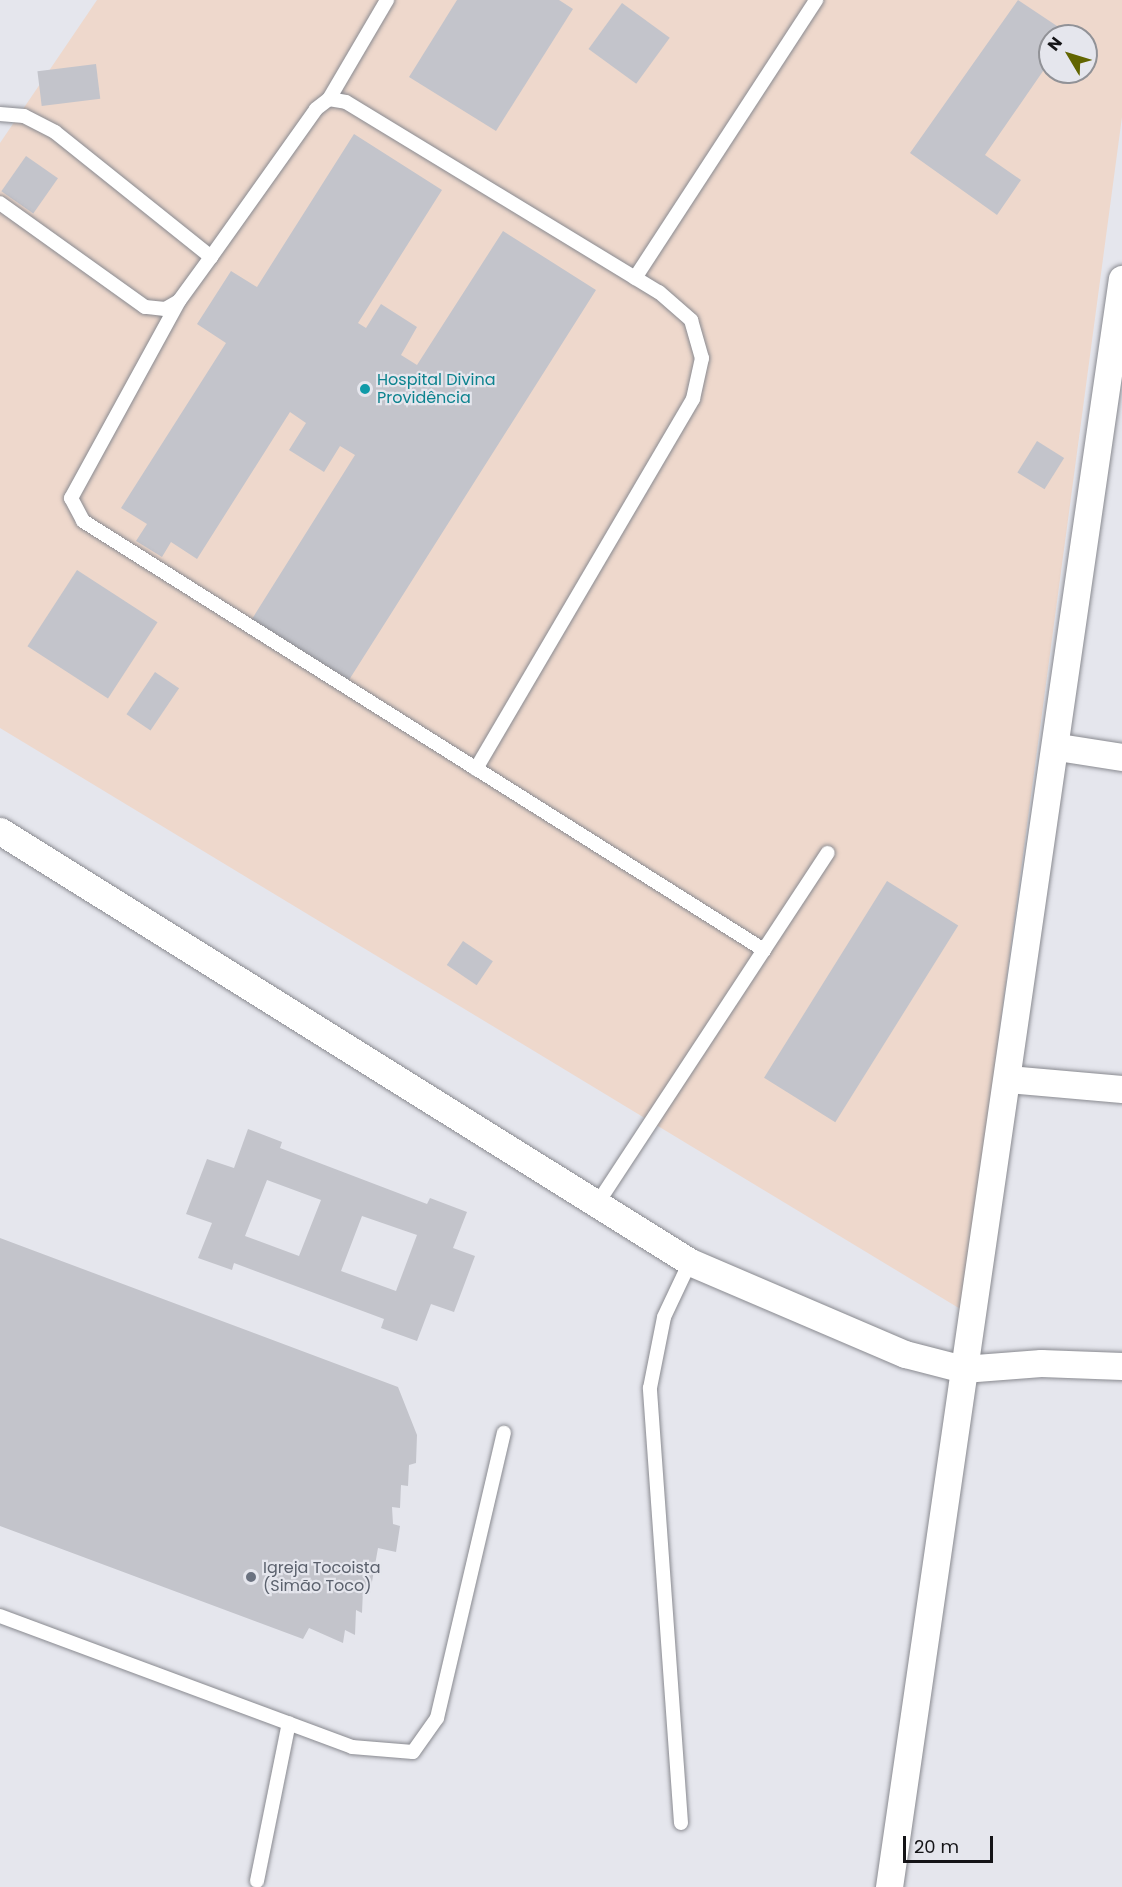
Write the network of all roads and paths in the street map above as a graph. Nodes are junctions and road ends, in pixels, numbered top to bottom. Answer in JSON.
{"nodes":[{"id":1,"x":387,"y":0,"type":"edge"},
{"id":2,"x":816,"y":0,"type":"edge"},
{"id":3,"x":329,"y":99,"type":"junction"},
{"id":4,"x":0,"y":114,"type":"edge"},
{"id":5,"x":0,"y":203,"type":"edge"},
{"id":6,"x":211,"y":257,"type":"junction"},
{"id":7,"x":634,"y":278,"type":"junction"},
{"id":8,"x":1122,"y":279,"type":"edge"},
{"id":9,"x":179,"y":301,"type":"junction"},
{"id":10,"x":1058,"y":747,"type":"junction"},
{"id":11,"x":1122,"y":757,"type":"edge"},
{"id":12,"x":476,"y":769,"type":"junction"},
{"id":13,"x":0,"y":831,"type":"edge"},
{"id":14,"x":828,"y":852,"type":"dead end"},
{"id":15,"x":764,"y":950,"type":"junction"},
{"id":16,"x":1008,"y":1079,"type":"junction"},
{"id":17,"x":1122,"y":1089,"type":"edge"},
{"id":18,"x":597,"y":1204,"type":"junction"},
{"id":19,"x":690,"y":1262,"type":"junction"},
{"id":20,"x":1122,"y":1366,"type":"edge"},
{"id":21,"x":963,"y":1369,"type":"junction"},
{"id":22,"x":504,"y":1433,"type":"dead end"},
{"id":23,"x":0,"y":1616,"type":"edge"},
{"id":24,"x":289,"y":1723,"type":"junction"},
{"id":25,"x":681,"y":1823,"type":"dead end"},
{"id":26,"x":258,"y":1881,"type":"dead end"},
{"id":27,"x":889,"y":1887,"type":"edge"}],
"edges":[{"from":1,"to":3,"type":"lane"},
{"from":2,"to":7,"type":"lane"},
{"from":3,"to":6,"type":"lane"},
{"from":3,"to":7,"type":"lane"},
{"from":4,"to":6,"type":"lane"},
{"from":5,"to":9,"type":"lane"},
{"from":6,"to":9,"type":"lane"},
{"from":7,"to":12,"type":"lane"},
{"from":8,"to":10,"type":"street"},
{"from":9,"to":12,"type":"lane"},
{"from":10,"to":11,"type":"street"},
{"from":10,"to":16,"type":"street"},
{"from":12,"to":15,"type":"lane"},
{"from":13,"to":18,"type":"street"},
{"from":14,"to":15,"type":"lane"},
{"from":15,"to":18,"type":"lane"},
{"from":16,"to":17,"type":"street"},
{"from":16,"to":21,"type":"street"},
{"from":18,"to":19,"type":"street"},
{"from":19,"to":21,"type":"street"},
{"from":19,"to":25,"type":"lane"},
{"from":20,"to":21,"type":"street"},
{"from":21,"to":27,"type":"street"},
{"from":22,"to":24,"type":"lane"},
{"from":23,"to":24,"type":"lane"},
{"from":24,"to":26,"type":"lane"}]}
